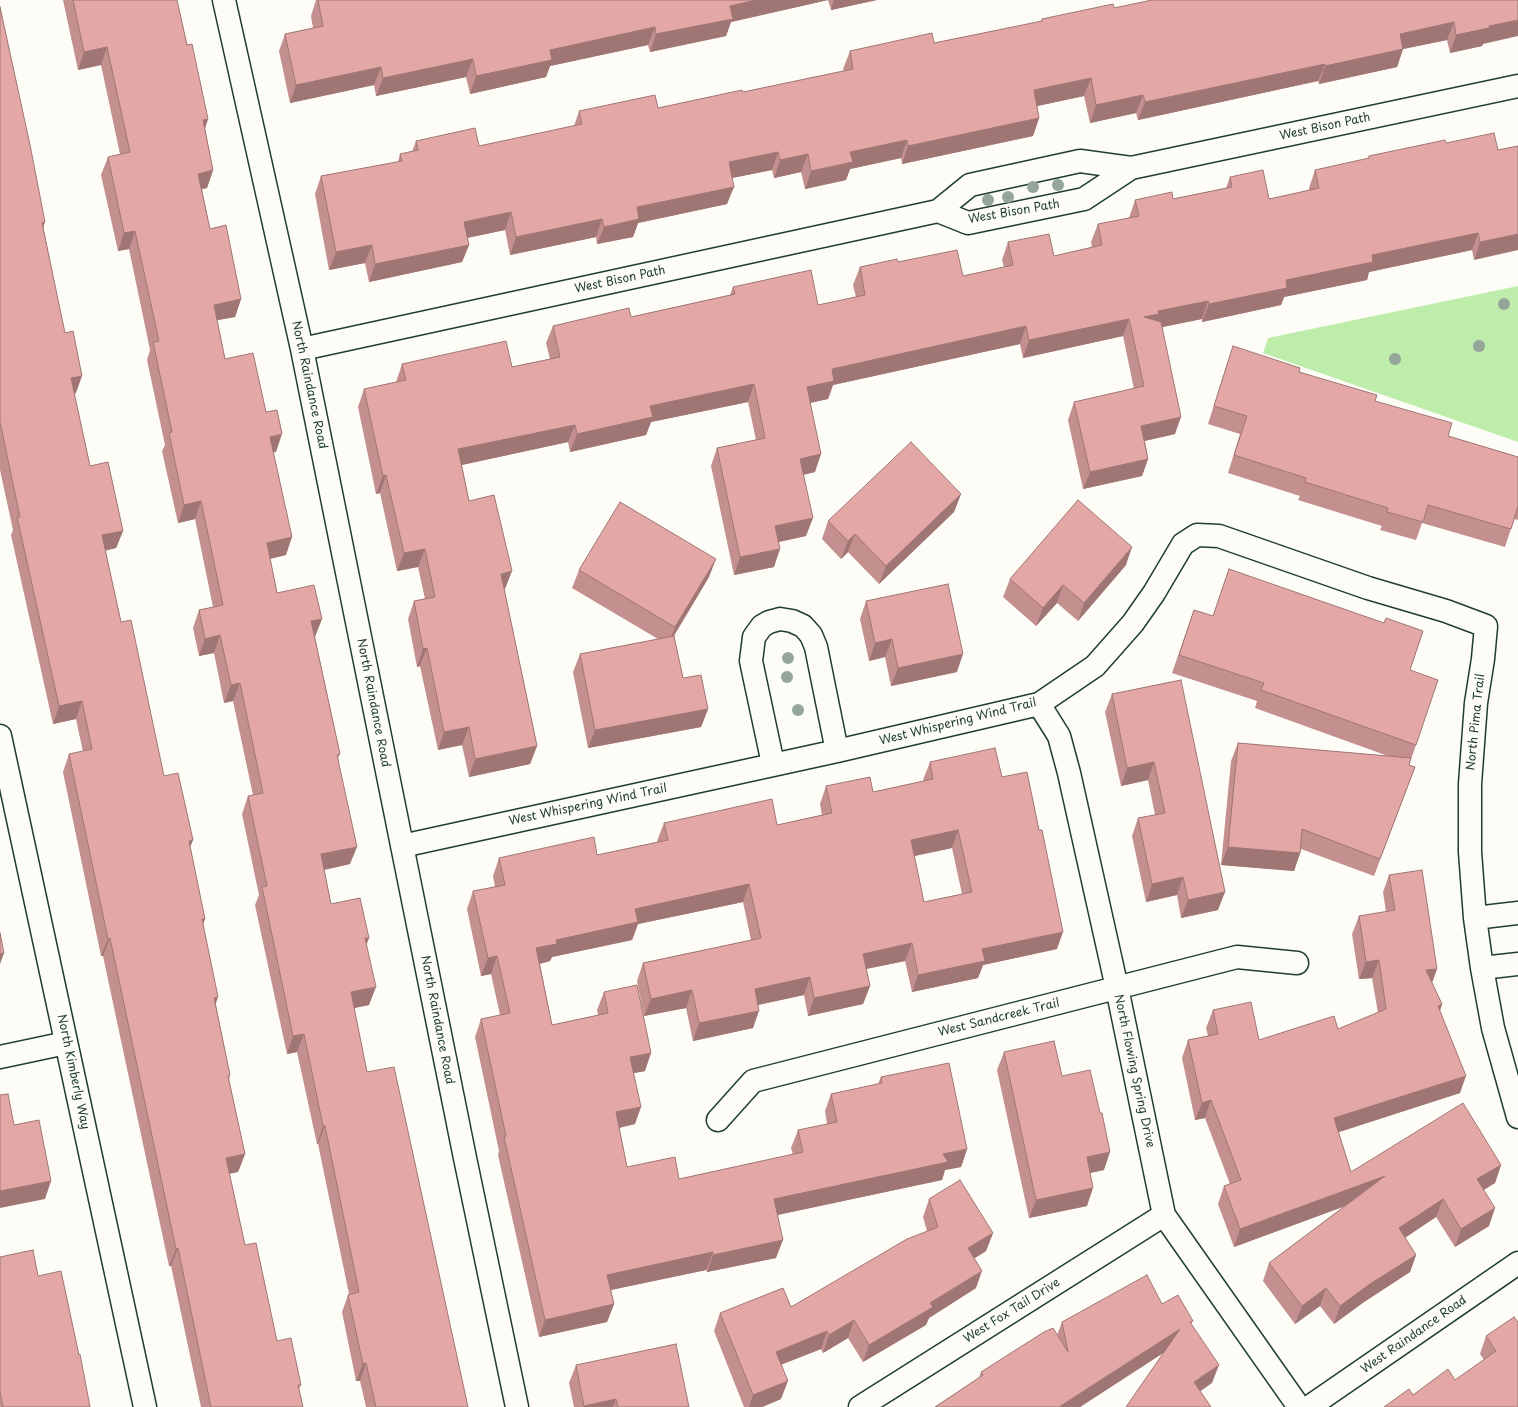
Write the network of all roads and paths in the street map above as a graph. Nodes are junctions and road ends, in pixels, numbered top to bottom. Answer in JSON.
{"nodes":[{"id":1,"x":224,"y":0,"type":"edge"},
{"id":2,"x":1518,"y":86,"type":"edge"},
{"id":3,"x":1131,"y":168,"type":"junction"},
{"id":4,"x":938,"y":211,"type":"junction"},
{"id":5,"x":302,"y":349,"type":"junction"},
{"id":6,"x":1197,"y":535,"type":"joint"},
{"id":7,"x":1039,"y":704,"type":"junction"},
{"id":8,"x":0,"y":736,"type":"edge"},
{"id":9,"x":837,"y":751,"type":"junction"},
{"id":10,"x":773,"y":764,"type":"junction"},
{"id":11,"x":402,"y":846,"type":"junction"},
{"id":12,"x":1518,"y":913,"type":"edge"},
{"id":13,"x":1475,"y":918,"type":"junction"},
{"id":14,"x":1297,"y":963,"type":"dead end"},
{"id":15,"x":1518,"y":964,"type":"edge"},
{"id":16,"x":1482,"y":968,"type":"junction"},
{"id":17,"x":1117,"y":988,"type":"junction"},
{"id":18,"x":66,"y":1043,"type":"junction"},
{"id":19,"x":0,"y":1057,"type":"edge"},
{"id":20,"x":1518,"y":1117,"type":"edge"},
{"id":21,"x":718,"y":1120,"type":"dead end"},
{"id":22,"x":1164,"y":1215,"type":"junction"},
{"id":23,"x":1518,"y":1263,"type":"edge"},
{"id":24,"x":145,"y":1407,"type":"edge"},
{"id":25,"x":517,"y":1407,"type":"edge"},
{"id":26,"x":860,"y":1407,"type":"edge"},
{"id":27,"x":1299,"y":1407,"type":"edge"},
{"id":28,"x":1309,"y":1407,"type":"edge"}],
"edges":[{"from":1,"to":5,"type":"street","name":"North Raindance Road"},
{"from":2,"to":3,"type":"street","name":"West Bison Path"},
{"from":3,"to":4,"type":"street","name":"West Bison Path"},
{"from":3,"to":4,"type":"street","name":"West Bison Path"},
{"from":4,"to":5,"type":"street","name":"West Bison Path"},
{"from":5,"to":11,"type":"street","name":"North Raindance Road"},
{"from":6,"to":7,"type":"street","name":"West Whispering Wind Trail"},
{"from":6,"to":13,"type":"street","name":"North Pima Trail"},
{"from":7,"to":9,"type":"street","name":"West Whispering Wind Trail"},
{"from":7,"to":17,"type":"street","name":"North Flowing Spring Drive"},
{"from":8,"to":18,"type":"street","name":"North Kimberly Way"},
{"from":9,"to":10,"type":"street","name":"West Whispering Wind Trail"},
{"from":9,"to":10,"type":"street"},
{"from":10,"to":11,"type":"street","name":"West Whispering Wind Trail"},
{"from":11,"to":25,"type":"street","name":"North Raindance Road"},
{"from":12,"to":13,"type":"street"},
{"from":13,"to":16,"type":"street","name":"North Pima Trail"},
{"from":14,"to":17,"type":"street","name":"West Sandcreek Trail"},
{"from":15,"to":16,"type":"street"},
{"from":16,"to":20,"type":"street","name":"North Pima Trail"},
{"from":17,"to":21,"type":"street","name":"West Sandcreek Trail"},
{"from":17,"to":22,"type":"street","name":"North Flowing Spring Drive"},
{"from":18,"to":19,"type":"street"},
{"from":18,"to":24,"type":"street","name":"North Kimberly Way"},
{"from":22,"to":26,"type":"street","name":"West Fox Tail Drive"},
{"from":22,"to":27,"type":"street","name":"North Flowing Spring Drive"},
{"from":23,"to":28,"type":"street","name":"West Raindance Road"}]}
